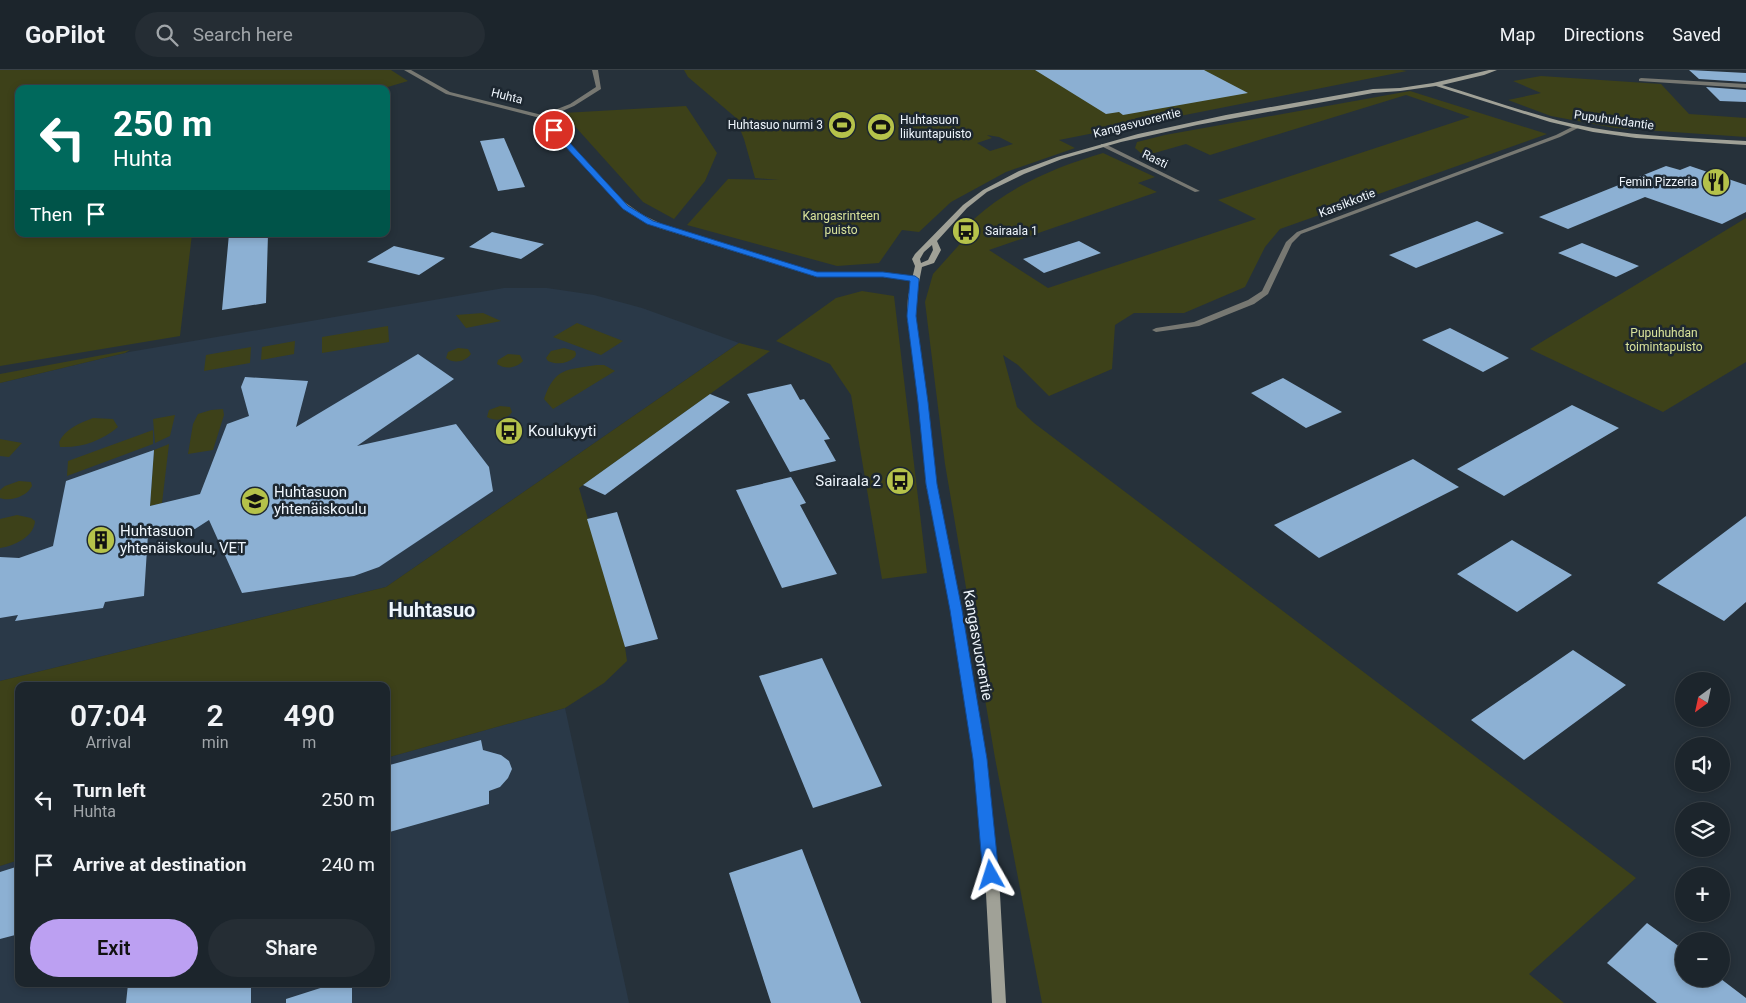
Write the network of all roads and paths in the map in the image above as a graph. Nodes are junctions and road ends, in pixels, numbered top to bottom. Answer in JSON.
{"nodes":[{"id":1,"x":407,"y":70,"type":"edge"},
{"id":2,"x":595,"y":70,"type":"edge"},
{"id":3,"x":1472,"y":70,"type":"edge"},
{"id":4,"x":1494,"y":70,"type":"edge"},
{"id":5,"x":1455,"y":73,"type":"dead end"},
{"id":6,"x":1420,"y":80,"type":"dead end"},
{"id":7,"x":1641,"y":80,"type":"dead end"},
{"id":8,"x":1443,"y":81,"type":"junction"},
{"id":9,"x":1433,"y":83,"type":"junction"},
{"id":10,"x":1746,"y":86,"type":"edge"},
{"id":11,"x":1373,"y":91,"type":"junction"},
{"id":12,"x":1483,"y":98,"type":"junction"},
{"id":13,"x":542,"y":117,"type":"junction"},
{"id":14,"x":1576,"y":127,"type":"junction"},
{"id":15,"x":1746,"y":143,"type":"edge"},
{"id":16,"x":1103,"y":145,"type":"junction"},
{"id":17,"x":1197,"y":191,"type":"dead end"},
{"id":18,"x":934,"y":241,"type":"junction"},
{"id":19,"x":919,"y":266,"type":"junction"},
{"id":20,"x":915,"y":279,"type":"junction"},
{"id":21,"x":1156,"y":330,"type":"dead end"},
{"id":22,"x":999,"y":1003,"type":"edge"}],
"edges":[{"from":1,"to":13,"type":"street","name":"Huhta"},
{"from":2,"to":13,"type":"street"},
{"from":3,"to":5,"type":"main road"},
{"from":4,"to":8,"type":"main road","name":"Kangasvuorentie"},
{"from":6,"to":11,"type":"main road","name":"Kangasvuorentie"},
{"from":7,"to":10,"type":"street"},
{"from":8,"to":9,"type":"main road","name":"Kangasvuorentie"},
{"from":8,"to":12,"type":"main road","name":"Pupuhuhdantie"},
{"from":9,"to":11,"type":"main road","name":"Kangasvuorentie"},
{"from":9,"to":12,"type":"main road","name":"Pupuhuhdantie"},
{"from":11,"to":16,"type":"main road","name":"Kangasvuorentie"},
{"from":12,"to":14,"type":"main road","name":"Pupuhuhdantie"},
{"from":13,"to":20,"type":"street"},
{"from":14,"to":15,"type":"main road","name":"Pupuhuhdantie"},
{"from":14,"to":21,"type":"street","name":"Karsikkotie"},
{"from":16,"to":17,"type":"street","name":"Rasti"},
{"from":16,"to":18,"type":"main road","name":"Kangasvuorentie"},
{"from":18,"to":19,"type":"main road","name":"Kangasvuorentie"},
{"from":18,"to":19,"type":"main road","name":"Kangasvuorentie"},
{"from":19,"to":20,"type":"main road","name":"Kangasvuorentie"},
{"from":20,"to":22,"type":"main road","name":"Kangasvuorentie"}]}
